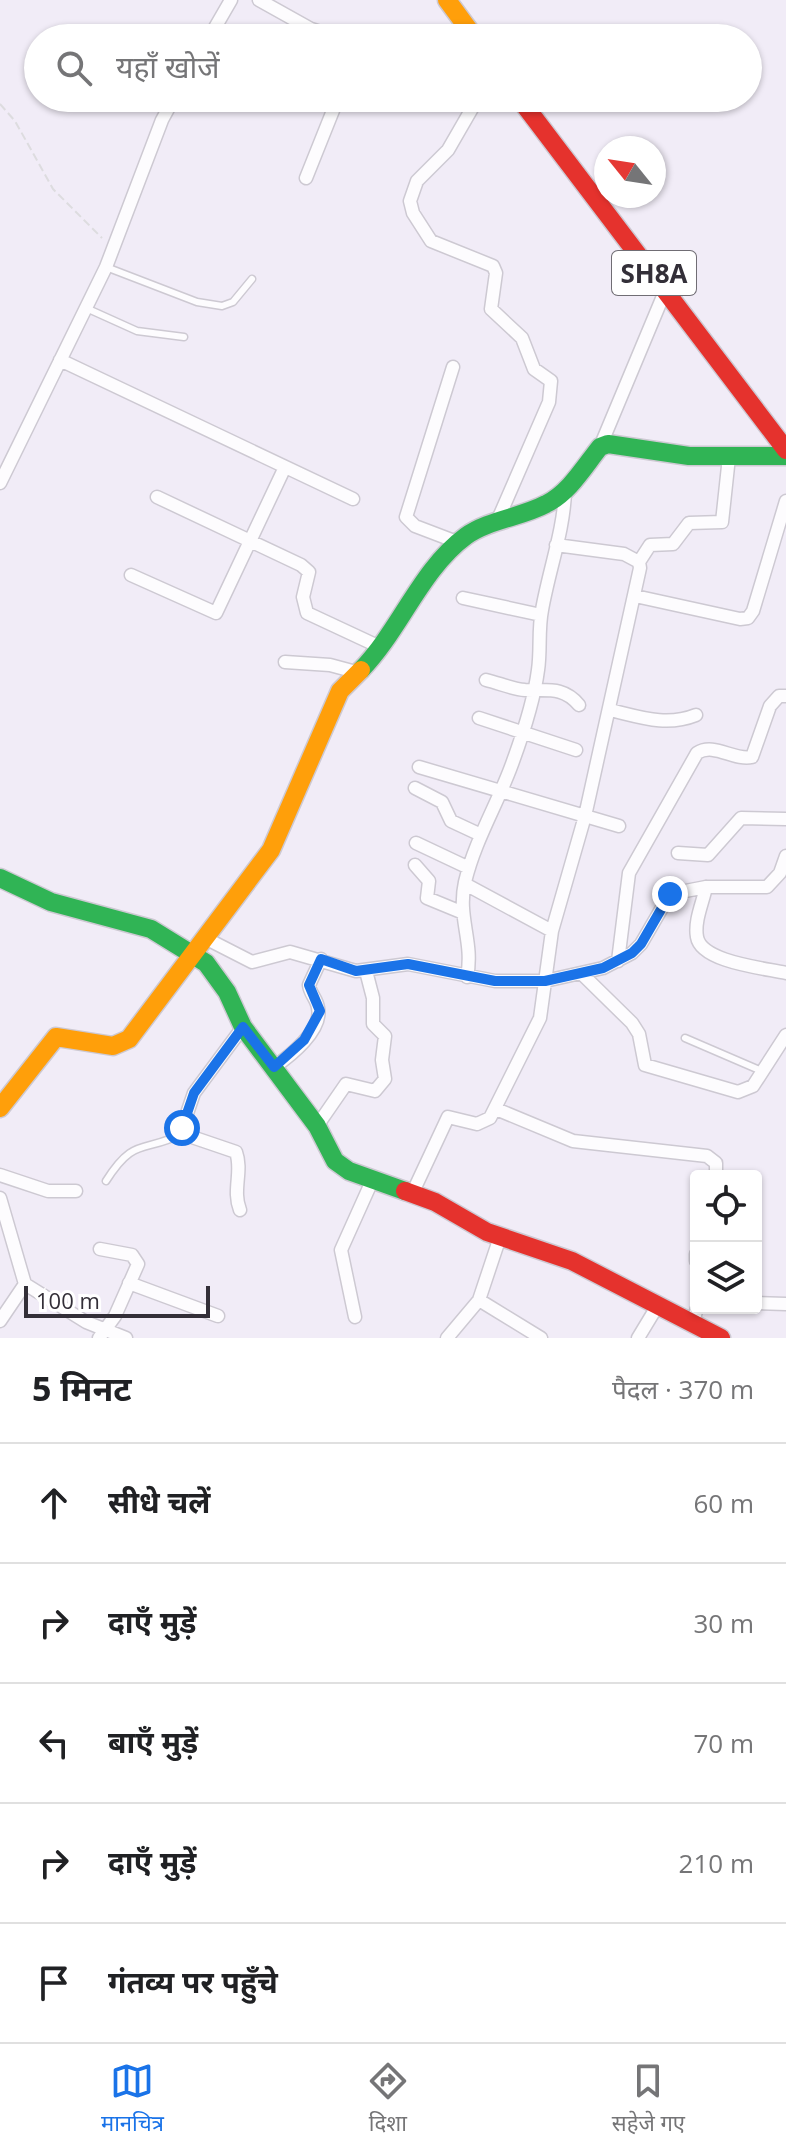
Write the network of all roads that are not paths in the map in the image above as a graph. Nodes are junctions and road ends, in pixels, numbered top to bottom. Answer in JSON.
{"nodes":[{"id":1,"x":231,"y":0,"type":"edge"},
{"id":2,"x":259,"y":0,"type":"edge"},
{"id":3,"x":447,"y":0,"type":"edge"},
{"id":4,"x":217,"y":24,"type":"edge"},
{"id":5,"x":302,"y":24,"type":"edge"},
{"id":6,"x":465,"y":24,"type":"edge"},
{"id":7,"x":166,"y":112,"type":"edge"},
{"id":8,"x":332,"y":112,"type":"edge"},
{"id":9,"x":470,"y":112,"type":"edge"},
{"id":10,"x":530,"y":112,"type":"edge"},
{"id":11,"x":306,"y":178,"type":"dead end"},
{"id":12,"x":106,"y":267,"type":"junction"},
{"id":13,"x":252,"y":279,"type":"dead end"},
{"id":14,"x":666,"y":289,"type":"junction"},
{"id":15,"x":86,"y":308,"type":"junction"},
{"id":16,"x":184,"y":337,"type":"dead end"},
{"id":17,"x":60,"y":360,"type":"junction"},
{"id":18,"x":453,"y":367,"type":"dead end"},
{"id":19,"x":600,"y":447,"type":"junction"},
{"id":20,"x":786,"y":450,"type":"edge"},
{"id":21,"x":786,"y":456,"type":"edge"},
{"id":22,"x":729,"y":457,"type":"junction"},
{"id":23,"x":285,"y":467,"type":"junction"},
{"id":24,"x":0,"y":483,"type":"edge"},
{"id":25,"x":565,"y":491,"type":"junction"},
{"id":26,"x":157,"y":497,"type":"dead end"},
{"id":27,"x":353,"y":499,"type":"dead end"},
{"id":28,"x":786,"y":501,"type":"edge"},
{"id":29,"x":496,"y":524,"type":"junction"},
{"id":30,"x":251,"y":541,"type":"junction"},
{"id":31,"x":457,"y":542,"type":"junction"},
{"id":32,"x":556,"y":545,"type":"junction"},
{"id":33,"x":639,"y":562,"type":"junction"},
{"id":34,"x":131,"y":575,"type":"dead end"},
{"id":35,"x":635,"y":596,"type":"junction"},
{"id":36,"x":463,"y":598,"type":"dead end"},
{"id":37,"x":541,"y":615,"type":"junction"},
{"id":38,"x":382,"y":648,"type":"junction"},
{"id":39,"x":285,"y":662,"type":"dead end"},
{"id":40,"x":356,"y":672,"type":"junction"},
{"id":41,"x":486,"y":680,"type":"dead end"},
{"id":42,"x":534,"y":689,"type":"junction"},
{"id":43,"x":786,"y":696,"type":"edge"},
{"id":44,"x":579,"y":705,"type":"dead end"},
{"id":45,"x":610,"y":710,"type":"junction"},
{"id":46,"x":696,"y":715,"type":"dead end"},
{"id":47,"x":479,"y":718,"type":"dead end"},
{"id":48,"x":522,"y":735,"type":"junction"},
{"id":49,"x":576,"y":750,"type":"dead end"},
{"id":50,"x":419,"y":767,"type":"dead end"},
{"id":51,"x":415,"y":788,"type":"dead end"},
{"id":52,"x":502,"y":790,"type":"junction"},
{"id":53,"x":585,"y":816,"type":"junction"},
{"id":54,"x":786,"y":819,"type":"edge"},
{"id":55,"x":619,"y":826,"type":"dead end"},
{"id":56,"x":481,"y":835,"type":"junction"},
{"id":57,"x":416,"y":843,"type":"dead end"},
{"id":58,"x":678,"y":853,"type":"dead end"},
{"id":59,"x":786,"y":856,"type":"edge"},
{"id":60,"x":415,"y":865,"type":"dead end"},
{"id":61,"x":469,"y":868,"type":"junction"},
{"id":62,"x":0,"y":878,"type":"edge"},
{"id":63,"x":465,"y":884,"type":"junction"},
{"id":64,"x":706,"y":887,"type":"junction"},
{"id":65,"x":461,"y":912,"type":"junction"},
{"id":66,"x":552,"y":931,"type":"junction"},
{"id":67,"x":207,"y":939,"type":"junction"},
{"id":68,"x":195,"y":955,"type":"junction"},
{"id":69,"x":321,"y":959,"type":"junction"},
{"id":70,"x":618,"y":961,"type":"junction"},
{"id":71,"x":366,"y":971,"type":"junction"},
{"id":72,"x":581,"y":973,"type":"junction"},
{"id":73,"x":786,"y":973,"type":"edge"},
{"id":74,"x":467,"y":977,"type":"junction"},
{"id":75,"x":545,"y":981,"type":"junction"},
{"id":76,"x":243,"y":1027,"type":"junction"},
{"id":77,"x":786,"y":1035,"type":"edge"},
{"id":78,"x":685,"y":1038,"type":"dead end"},
{"id":79,"x":274,"y":1067,"type":"junction"},
{"id":80,"x":764,"y":1072,"type":"junction"},
{"id":81,"x":0,"y":1108,"type":"edge"},
{"id":82,"x":496,"y":1109,"type":"junction"},
{"id":83,"x":317,"y":1126,"type":"junction"},
{"id":84,"x":183,"y":1133,"type":"junction"},
{"id":85,"x":716,"y":1170,"type":"edge"},
{"id":86,"x":0,"y":1175,"type":"edge"},
{"id":87,"x":106,"y":1181,"type":"dead end"},
{"id":88,"x":372,"y":1181,"type":"junction"},
{"id":89,"x":76,"y":1191,"type":"dead end"},
{"id":90,"x":412,"y":1194,"type":"junction"},
{"id":91,"x":0,"y":1198,"type":"edge"},
{"id":92,"x":240,"y":1210,"type":"dead end"},
{"id":93,"x":6,"y":1228,"type":"edge"},
{"id":94,"x":500,"y":1237,"type":"junction"},
{"id":95,"x":100,"y":1249,"type":"dead end"},
{"id":96,"x":129,"y":1283,"type":"junction"},
{"id":97,"x":25,"y":1284,"type":"junction"},
{"id":98,"x":479,"y":1300,"type":"junction"},
{"id":99,"x":762,"y":1303,"type":"edge"},
{"id":100,"x":786,"y":1304,"type":"edge"},
{"id":101,"x":658,"y":1305,"type":"junction"},
{"id":102,"x":218,"y":1316,"type":"dead end"},
{"id":103,"x":694,"y":1316,"type":"edge"},
{"id":104,"x":355,"y":1317,"type":"dead end"},
{"id":105,"x":0,"y":1321,"type":"edge"},
{"id":106,"x":520,"y":1332,"type":"edge"},
{"id":107,"x":102,"y":1334,"type":"edge"},
{"id":108,"x":126,"y":1338,"type":"edge"},
{"id":109,"x":447,"y":1338,"type":"edge"},
{"id":110,"x":541,"y":1338,"type":"edge"},
{"id":111,"x":638,"y":1338,"type":"edge"},
{"id":112,"x":721,"y":1338,"type":"edge"}],
"edges":[{"from":1,"to":4,"type":"street"},
{"from":2,"to":5,"type":"street"},
{"from":3,"to":6,"type":"street"},
{"from":7,"to":12,"type":"street"},
{"from":8,"to":11,"type":"street"},
{"from":9,"to":29,"type":"street"},
{"from":10,"to":14,"type":"street","number":"SH8A"},
{"from":12,"to":13,"type":"lane"},
{"from":12,"to":15,"type":"street"},
{"from":14,"to":19,"type":"street"},
{"from":14,"to":20,"type":"street","number":"SH8A"},
{"from":15,"to":16,"type":"lane"},
{"from":15,"to":17,"type":"street"},
{"from":17,"to":23,"type":"street"},
{"from":17,"to":24,"type":"street"},
{"from":18,"to":31,"type":"street"},
{"from":19,"to":22,"type":"street"},
{"from":19,"to":25,"type":"street"},
{"from":21,"to":22,"type":"street"},
{"from":22,"to":33,"type":"street"},
{"from":23,"to":27,"type":"street"},
{"from":23,"to":30,"type":"street"},
{"from":25,"to":29,"type":"street"},
{"from":25,"to":32,"type":"street"},
{"from":26,"to":30,"type":"street"},
{"from":28,"to":35,"type":"street"},
{"from":29,"to":31,"type":"street"},
{"from":30,"to":34,"type":"street"},
{"from":30,"to":38,"type":"street"},
{"from":31,"to":38,"type":"street"},
{"from":32,"to":33,"type":"street"},
{"from":32,"to":37,"type":"street"},
{"from":33,"to":35,"type":"street"},
{"from":35,"to":45,"type":"street"},
{"from":36,"to":37,"type":"street"},
{"from":37,"to":42,"type":"street"},
{"from":38,"to":40,"type":"street"},
{"from":39,"to":40,"type":"street"},
{"from":40,"to":67,"type":"street"},
{"from":41,"to":42,"type":"street"},
{"from":42,"to":44,"type":"street"},
{"from":42,"to":48,"type":"street"},
{"from":43,"to":70,"type":"street"},
{"from":45,"to":46,"type":"street"},
{"from":45,"to":53,"type":"street"},
{"from":47,"to":48,"type":"street"},
{"from":48,"to":49,"type":"street"},
{"from":48,"to":52,"type":"street"},
{"from":50,"to":52,"type":"street"},
{"from":51,"to":56,"type":"street"},
{"from":52,"to":53,"type":"street"},
{"from":52,"to":56,"type":"street"},
{"from":53,"to":55,"type":"street"},
{"from":53,"to":66,"type":"street"},
{"from":54,"to":58,"type":"street"},
{"from":56,"to":61,"type":"street"},
{"from":57,"to":61,"type":"street"},
{"from":59,"to":64,"type":"street"},
{"from":60,"to":65,"type":"street"},
{"from":61,"to":63,"type":"street"},
{"from":62,"to":68,"type":"street"},
{"from":63,"to":65,"type":"street"},
{"from":63,"to":66,"type":"street"},
{"from":64,"to":70,"type":"street"},
{"from":64,"to":73,"type":"street"},
{"from":65,"to":74,"type":"street"},
{"from":66,"to":75,"type":"street"},
{"from":67,"to":68,"type":"street"},
{"from":67,"to":69,"type":"street"},
{"from":68,"to":76,"type":"street"},
{"from":68,"to":81,"type":"street"},
{"from":69,"to":71,"type":"street"},
{"from":69,"to":79,"type":"street"},
{"from":70,"to":72,"type":"street"},
{"from":71,"to":74,"type":"street"},
{"from":71,"to":83,"type":"street"},
{"from":72,"to":75,"type":"street"},
{"from":72,"to":80,"type":"street"},
{"from":74,"to":75,"type":"street"},
{"from":75,"to":82,"type":"street"},
{"from":76,"to":79,"type":"street"},
{"from":76,"to":84,"type":"street"},
{"from":77,"to":80,"type":"street"},
{"from":78,"to":80,"type":"lane"},
{"from":79,"to":83,"type":"street"},
{"from":82,"to":85,"type":"street"},
{"from":82,"to":90,"type":"street"},
{"from":83,"to":88,"type":"street"},
{"from":84,"to":87,"type":"lane"},
{"from":84,"to":92,"type":"street"},
{"from":86,"to":89,"type":"street"},
{"from":88,"to":90,"type":"street"},
{"from":88,"to":104,"type":"street"},
{"from":90,"to":94,"type":"street"},
{"from":91,"to":93,"type":"street"},
{"from":93,"to":97,"type":"street"},
{"from":94,"to":98,"type":"street"},
{"from":94,"to":101,"type":"street"},
{"from":95,"to":96,"type":"street"},
{"from":96,"to":102,"type":"street"},
{"from":96,"to":107,"type":"street"},
{"from":97,"to":105,"type":"street"},
{"from":97,"to":107,"type":"street"},
{"from":98,"to":106,"type":"street"},
{"from":98,"to":109,"type":"street"},
{"from":99,"to":100,"type":"street"},
{"from":101,"to":103,"type":"street"},
{"from":101,"to":111,"type":"street"},
{"from":103,"to":112,"type":"street"},
{"from":106,"to":110,"type":"street"},
{"from":107,"to":108,"type":"street"}]}
